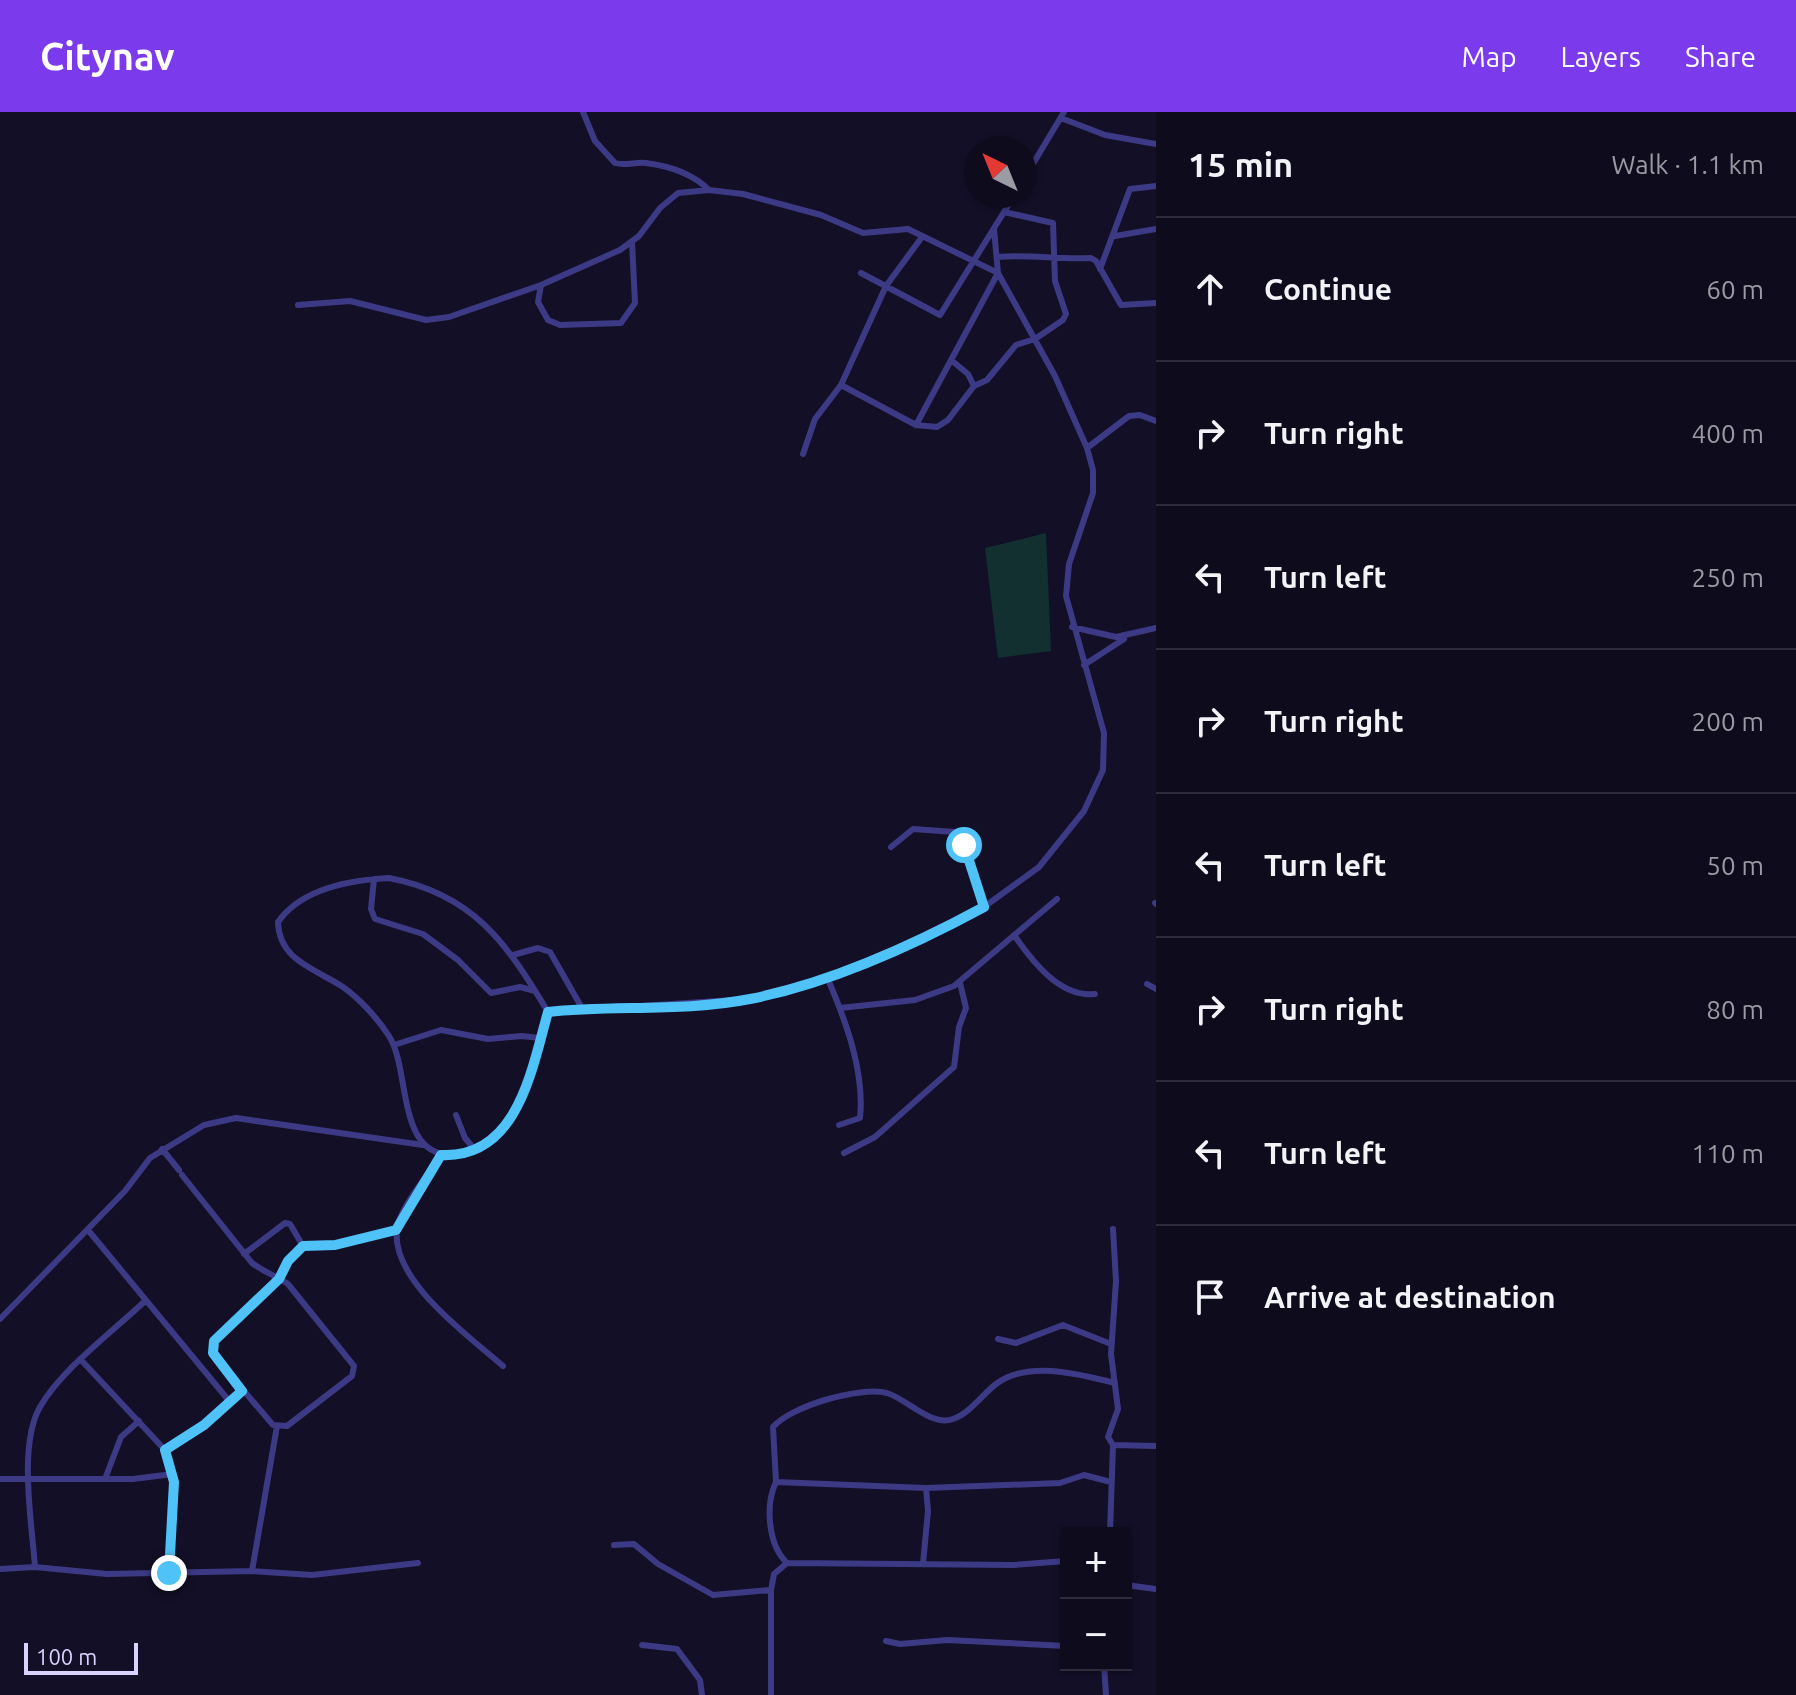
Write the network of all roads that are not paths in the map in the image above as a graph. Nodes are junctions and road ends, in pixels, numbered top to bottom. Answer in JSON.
{"nodes":[{"id":1,"x":583,"y":112,"type":"edge"},
{"id":2,"x":1062,"y":115,"type":"edge"},
{"id":3,"x":1156,"y":144,"type":"edge"},
{"id":4,"x":1036,"y":159,"type":"edge"},
{"id":5,"x":1156,"y":186,"type":"edge"},
{"id":6,"x":709,"y":190,"type":"junction"},
{"id":7,"x":1006,"y":208,"type":"edge"},
{"id":8,"x":1004,"y":212,"type":"junction"},
{"id":9,"x":994,"y":228,"type":"junction"},
{"id":10,"x":1156,"y":229,"type":"edge"},
{"id":11,"x":1115,"y":236,"type":"junction"},
{"id":12,"x":922,"y":237,"type":"junction"},
{"id":13,"x":632,"y":242,"type":"junction"},
{"id":14,"x":997,"y":257,"type":"junction"},
{"id":15,"x":976,"y":260,"type":"junction"},
{"id":16,"x":1053,"y":260,"type":"junction"},
{"id":17,"x":1100,"y":269,"type":"junction"},
{"id":18,"x":861,"y":273,"type":"dead end"},
{"id":19,"x":998,"y":273,"type":"junction"},
{"id":20,"x":541,"y":285,"type":"junction"},
{"id":21,"x":886,"y":286,"type":"junction"},
{"id":22,"x":1156,"y":303,"type":"edge"},
{"id":23,"x":298,"y":305,"type":"dead end"},
{"id":24,"x":1035,"y":339,"type":"junction"},
{"id":25,"x":951,"y":360,"type":"junction"},
{"id":26,"x":841,"y":385,"type":"junction"},
{"id":27,"x":974,"y":386,"type":"junction"},
{"id":28,"x":1156,"y":421,"type":"edge"},
{"id":29,"x":916,"y":425,"type":"junction"},
{"id":30,"x":1087,"y":448,"type":"junction"},
{"id":31,"x":803,"y":454,"type":"dead end"},
{"id":32,"x":1072,"y":627,"type":"junction"},
{"id":33,"x":1156,"y":628,"type":"edge"},
{"id":34,"x":1127,"y":637,"type":"junction"},
{"id":35,"x":1084,"y":665,"type":"junction"},
{"id":36,"x":891,"y":847,"type":"dead end"},
{"id":37,"x":374,"y":879,"type":"junction"},
{"id":38,"x":1057,"y":899,"type":"dead end"},
{"id":39,"x":984,"y":907,"type":"junction"},
{"id":40,"x":1014,"y":935,"type":"junction"},
{"id":41,"x":513,"y":955,"type":"junction"},
{"id":42,"x":827,"y":977,"type":"junction"},
{"id":43,"x":960,"y":983,"type":"junction"},
{"id":44,"x":1147,"y":984,"type":"dead end"},
{"id":45,"x":1156,"y":989,"type":"edge"},
{"id":46,"x":535,"y":991,"type":"junction"},
{"id":47,"x":1095,"y":994,"type":"dead end"},
{"id":48,"x":582,"y":1008,"type":"junction"},
{"id":49,"x":840,"y":1008,"type":"junction"},
{"id":50,"x":548,"y":1012,"type":"junction"},
{"id":51,"x":540,"y":1038,"type":"junction"},
{"id":52,"x":394,"y":1045,"type":"junction"},
{"id":53,"x":456,"y":1115,"type":"dead end"},
{"id":54,"x":839,"y":1125,"type":"dead end"},
{"id":55,"x":423,"y":1145,"type":"junction"},
{"id":56,"x":162,"y":1149,"type":"junction"},
{"id":57,"x":475,"y":1150,"type":"junction"},
{"id":58,"x":844,"y":1153,"type":"dead end"},
{"id":59,"x":441,"y":1155,"type":"junction"},
{"id":60,"x":1113,"y":1229,"type":"dead end"},
{"id":61,"x":88,"y":1230,"type":"junction"},
{"id":62,"x":396,"y":1230,"type":"junction"},
{"id":63,"x":303,"y":1246,"type":"junction"},
{"id":64,"x":244,"y":1254,"type":"junction"},
{"id":65,"x":279,"y":1279,"type":"junction"},
{"id":66,"x":144,"y":1302,"type":"junction"},
{"id":67,"x":0,"y":1319,"type":"edge"},
{"id":68,"x":998,"y":1339,"type":"dead end"},
{"id":69,"x":1111,"y":1344,"type":"junction"},
{"id":70,"x":82,"y":1361,"type":"junction"},
{"id":71,"x":503,"y":1366,"type":"dead end"},
{"id":72,"x":1115,"y":1383,"type":"junction"},
{"id":73,"x":242,"y":1391,"type":"junction"},
{"id":74,"x":230,"y":1402,"type":"junction"},
{"id":75,"x":139,"y":1421,"type":"junction"},
{"id":76,"x":277,"y":1426,"type":"junction"},
{"id":77,"x":1113,"y":1445,"type":"junction"},
{"id":78,"x":1156,"y":1446,"type":"edge"},
{"id":79,"x":165,"y":1450,"type":"junction"},
{"id":80,"x":173,"y":1474,"type":"junction"},
{"id":81,"x":0,"y":1479,"type":"edge"},
{"id":82,"x":29,"y":1479,"type":"junction"},
{"id":83,"x":105,"y":1479,"type":"junction"},
{"id":84,"x":776,"y":1482,"type":"junction"},
{"id":85,"x":1111,"y":1482,"type":"junction"},
{"id":86,"x":926,"y":1488,"type":"junction"},
{"id":87,"x":1110,"y":1527,"type":"edge"},
{"id":88,"x":614,"y":1545,"type":"dead end"},
{"id":89,"x":1060,"y":1561,"type":"edge"},
{"id":90,"x":418,"y":1563,"type":"dead end"},
{"id":91,"x":787,"y":1563,"type":"junction"},
{"id":92,"x":923,"y":1564,"type":"junction"},
{"id":93,"x":35,"y":1567,"type":"junction"},
{"id":94,"x":0,"y":1569,"type":"edge"},
{"id":95,"x":252,"y":1571,"type":"junction"},
{"id":96,"x":169,"y":1573,"type":"junction"},
{"id":97,"x":1132,"y":1586,"type":"edge"},
{"id":98,"x":1156,"y":1589,"type":"edge"},
{"id":99,"x":771,"y":1590,"type":"junction"},
{"id":100,"x":886,"y":1641,"type":"dead end"},
{"id":101,"x":642,"y":1645,"type":"dead end"},
{"id":102,"x":1060,"y":1646,"type":"edge"},
{"id":103,"x":1104,"y":1671,"type":"edge"},
{"id":104,"x":702,"y":1695,"type":"edge"},
{"id":105,"x":771,"y":1695,"type":"edge"},
{"id":106,"x":1106,"y":1695,"type":"edge"}],
"edges":[{"from":1,"to":6,"type":"street"},
{"from":2,"to":3,"type":"street"},
{"from":2,"to":4,"type":"street"},
{"from":5,"to":11,"type":"street"},
{"from":6,"to":12,"type":"street"},
{"from":6,"to":13,"type":"street"},
{"from":7,"to":8,"type":"street"},
{"from":8,"to":9,"type":"street"},
{"from":8,"to":16,"type":"street"},
{"from":9,"to":14,"type":"street"},
{"from":9,"to":15,"type":"street"},
{"from":10,"to":11,"type":"street"},
{"from":11,"to":17,"type":"street"},
{"from":12,"to":15,"type":"street"},
{"from":12,"to":21,"type":"street"},
{"from":13,"to":20,"type":"street"},
{"from":13,"to":20,"type":"street"},
{"from":14,"to":16,"type":"street"},
{"from":14,"to":19,"type":"street"},
{"from":15,"to":19,"type":"street"},
{"from":15,"to":21,"type":"street"},
{"from":16,"to":17,"type":"street"},
{"from":16,"to":24,"type":"street"},
{"from":17,"to":22,"type":"street"},
{"from":18,"to":21,"type":"street"},
{"from":19,"to":24,"type":"street"},
{"from":19,"to":25,"type":"street"},
{"from":20,"to":23,"type":"street"},
{"from":21,"to":26,"type":"street"},
{"from":24,"to":27,"type":"street"},
{"from":24,"to":30,"type":"street"},
{"from":25,"to":27,"type":"street"},
{"from":25,"to":29,"type":"street"},
{"from":26,"to":29,"type":"street"},
{"from":26,"to":31,"type":"street"},
{"from":27,"to":29,"type":"street"},
{"from":28,"to":30,"type":"street"},
{"from":30,"to":32,"type":"street"},
{"from":32,"to":34,"type":"street"},
{"from":32,"to":35,"type":"street"},
{"from":33,"to":34,"type":"street"},
{"from":34,"to":35,"type":"street"},
{"from":35,"to":39,"type":"street"},
{"from":36,"to":39,"type":"street"},
{"from":37,"to":41,"type":"street"},
{"from":37,"to":46,"type":"street"},
{"from":37,"to":52,"type":"street"},
{"from":38,"to":40,"type":"street"},
{"from":39,"to":42,"type":"street"},
{"from":40,"to":43,"type":"street"},
{"from":40,"to":47,"type":"street"},
{"from":41,"to":46,"type":"street"},
{"from":41,"to":48,"type":"street"},
{"from":42,"to":48,"type":"street"},
{"from":42,"to":49,"type":"street"},
{"from":43,"to":49,"type":"street"},
{"from":43,"to":58,"type":"street"},
{"from":44,"to":45,"type":"street"},
{"from":46,"to":50,"type":"street"},
{"from":48,"to":50,"type":"street"},
{"from":49,"to":54,"type":"street"},
{"from":50,"to":51,"type":"street"},
{"from":51,"to":52,"type":"street"},
{"from":51,"to":57,"type":"street"},
{"from":52,"to":55,"type":"street"},
{"from":53,"to":57,"type":"street"},
{"from":55,"to":56,"type":"street"},
{"from":55,"to":59,"type":"street"},
{"from":56,"to":61,"type":"street"},
{"from":56,"to":64,"type":"street"},
{"from":57,"to":59,"type":"street"},
{"from":59,"to":62,"type":"street"},
{"from":60,"to":69,"type":"street"},
{"from":61,"to":66,"type":"street"},
{"from":61,"to":67,"type":"street"},
{"from":62,"to":63,"type":"street"},
{"from":62,"to":71,"type":"street"},
{"from":63,"to":64,"type":"street"},
{"from":63,"to":65,"type":"street"},
{"from":64,"to":65,"type":"street"},
{"from":65,"to":73,"type":"street"},
{"from":65,"to":76,"type":"street"},
{"from":66,"to":70,"type":"street"},
{"from":66,"to":74,"type":"street"},
{"from":68,"to":69,"type":"street"},
{"from":69,"to":72,"type":"street"},
{"from":70,"to":75,"type":"street"},
{"from":70,"to":82,"type":"street"},
{"from":72,"to":77,"type":"street"},
{"from":72,"to":84,"type":"street"},
{"from":73,"to":74,"type":"street"},
{"from":73,"to":76,"type":"street"},
{"from":74,"to":79,"type":"street"},
{"from":75,"to":79,"type":"street"},
{"from":75,"to":83,"type":"street"},
{"from":76,"to":95,"type":"street"},
{"from":77,"to":78,"type":"street"},
{"from":77,"to":85,"type":"street"},
{"from":79,"to":80,"type":"street"},
{"from":80,"to":83,"type":"street"},
{"from":80,"to":96,"type":"street"},
{"from":81,"to":82,"type":"street"},
{"from":82,"to":83,"type":"street"},
{"from":82,"to":93,"type":"street"},
{"from":84,"to":86,"type":"street"},
{"from":84,"to":91,"type":"street"},
{"from":85,"to":86,"type":"street"},
{"from":85,"to":87,"type":"street"},
{"from":86,"to":92,"type":"street"},
{"from":88,"to":99,"type":"street"},
{"from":89,"to":92,"type":"street"},
{"from":90,"to":95,"type":"street"},
{"from":91,"to":92,"type":"street"},
{"from":91,"to":99,"type":"street"},
{"from":93,"to":94,"type":"street"},
{"from":93,"to":96,"type":"street"},
{"from":95,"to":96,"type":"street"},
{"from":97,"to":98,"type":"street"},
{"from":99,"to":105,"type":"street"},
{"from":100,"to":102,"type":"street"},
{"from":101,"to":104,"type":"street"},
{"from":103,"to":106,"type":"street"}]}
